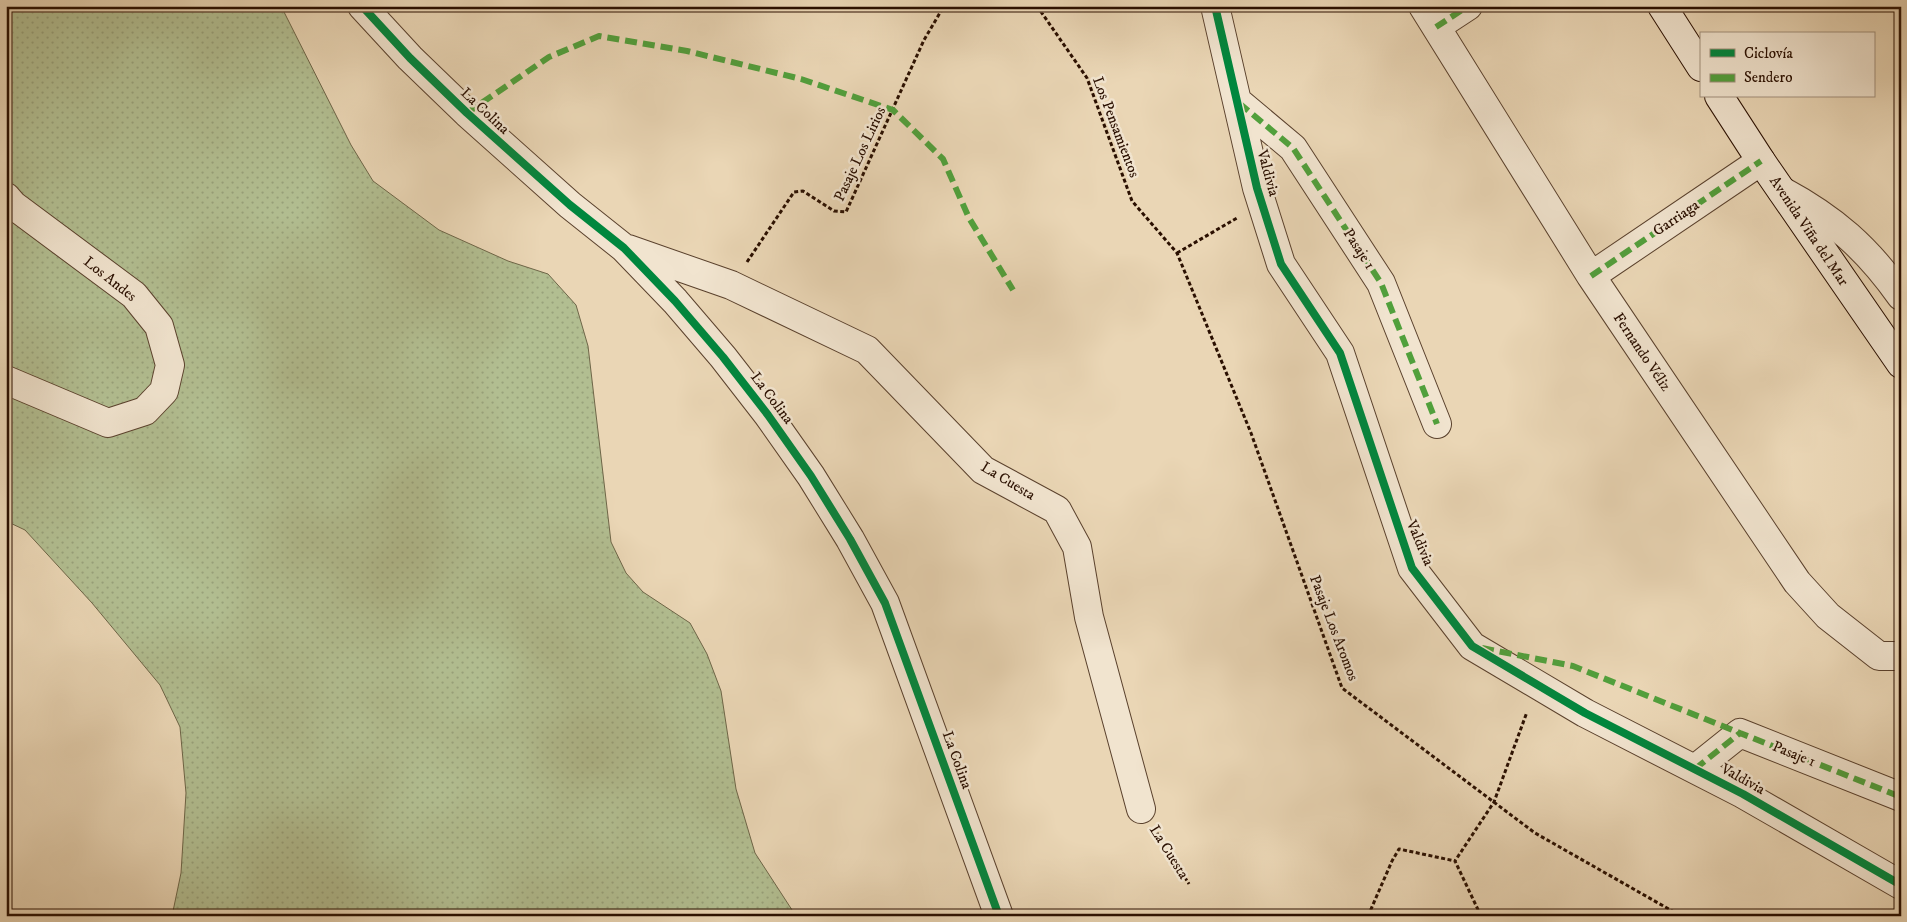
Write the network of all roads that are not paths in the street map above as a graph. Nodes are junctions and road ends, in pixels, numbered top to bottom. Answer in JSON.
{"nodes":[{"id":1,"x":362,"y":6,"type":"edge"},
{"id":2,"x":1214,"y":6,"type":"edge"},
{"id":3,"x":1468,"y":6,"type":"edge"},
{"id":4,"x":1662,"y":6,"type":"edge"},
{"id":5,"x":1429,"y":16,"type":"edge"},
{"id":6,"x":1700,"y":65,"type":"edge"},
{"id":7,"x":1720,"y":98,"type":"edge"},
{"id":8,"x":1237,"y":101,"type":"junction"},
{"id":9,"x":1761,"y":161,"type":"junction"},
{"id":10,"x":1782,"y":191,"type":"junction"},
{"id":11,"x":6,"y":197,"type":"edge"},
{"id":12,"x":624,"y":248,"type":"junction"},
{"id":13,"x":1591,"y":276,"type":"junction"},
{"id":14,"x":1901,"y":296,"type":"edge"},
{"id":15,"x":1901,"y":364,"type":"edge"},
{"id":16,"x":6,"y":380,"type":"edge"},
{"id":17,"x":1437,"y":424,"type":"dead end"},
{"id":18,"x":1901,"y":656,"type":"edge"},
{"id":19,"x":1695,"y":769,"type":"junction"},
{"id":20,"x":1901,"y":797,"type":"edge"},
{"id":21,"x":1141,"y":809,"type":"road end"},
{"id":22,"x":1901,"y":885,"type":"edge"},
{"id":23,"x":999,"y":916,"type":"edge"}],
"edges":[{"from":1,"to":12,"type":"street","name":"La Colina"},
{"from":2,"to":8,"type":"street","name":"Valdivia"},
{"from":3,"to":5,"type":"street"},
{"from":4,"to":6,"type":"street"},
{"from":5,"to":13,"type":"street","name":"Fernando Véliz"},
{"from":7,"to":9,"type":"street","name":"Avenida Viña del Mar"},
{"from":8,"to":17,"type":"street","name":"Pasaje 1"},
{"from":8,"to":19,"type":"street","name":"Valdivia"},
{"from":9,"to":10,"type":"street","name":"Avenida Viña del Mar"},
{"from":9,"to":13,"type":"street","name":"Garriaga"},
{"from":10,"to":14,"type":"street"},
{"from":10,"to":15,"type":"street","name":"Avenida Viña del Mar"},
{"from":11,"to":16,"type":"street","name":"Los Andes"},
{"from":12,"to":21,"type":"street","name":"La Cuesta"},
{"from":12,"to":23,"type":"street","name":"La Colina"},
{"from":13,"to":18,"type":"street","name":"Fernando Véliz"},
{"from":19,"to":20,"type":"street","name":"Pasaje 1"},
{"from":19,"to":22,"type":"street","name":"Valdivia"}]}
